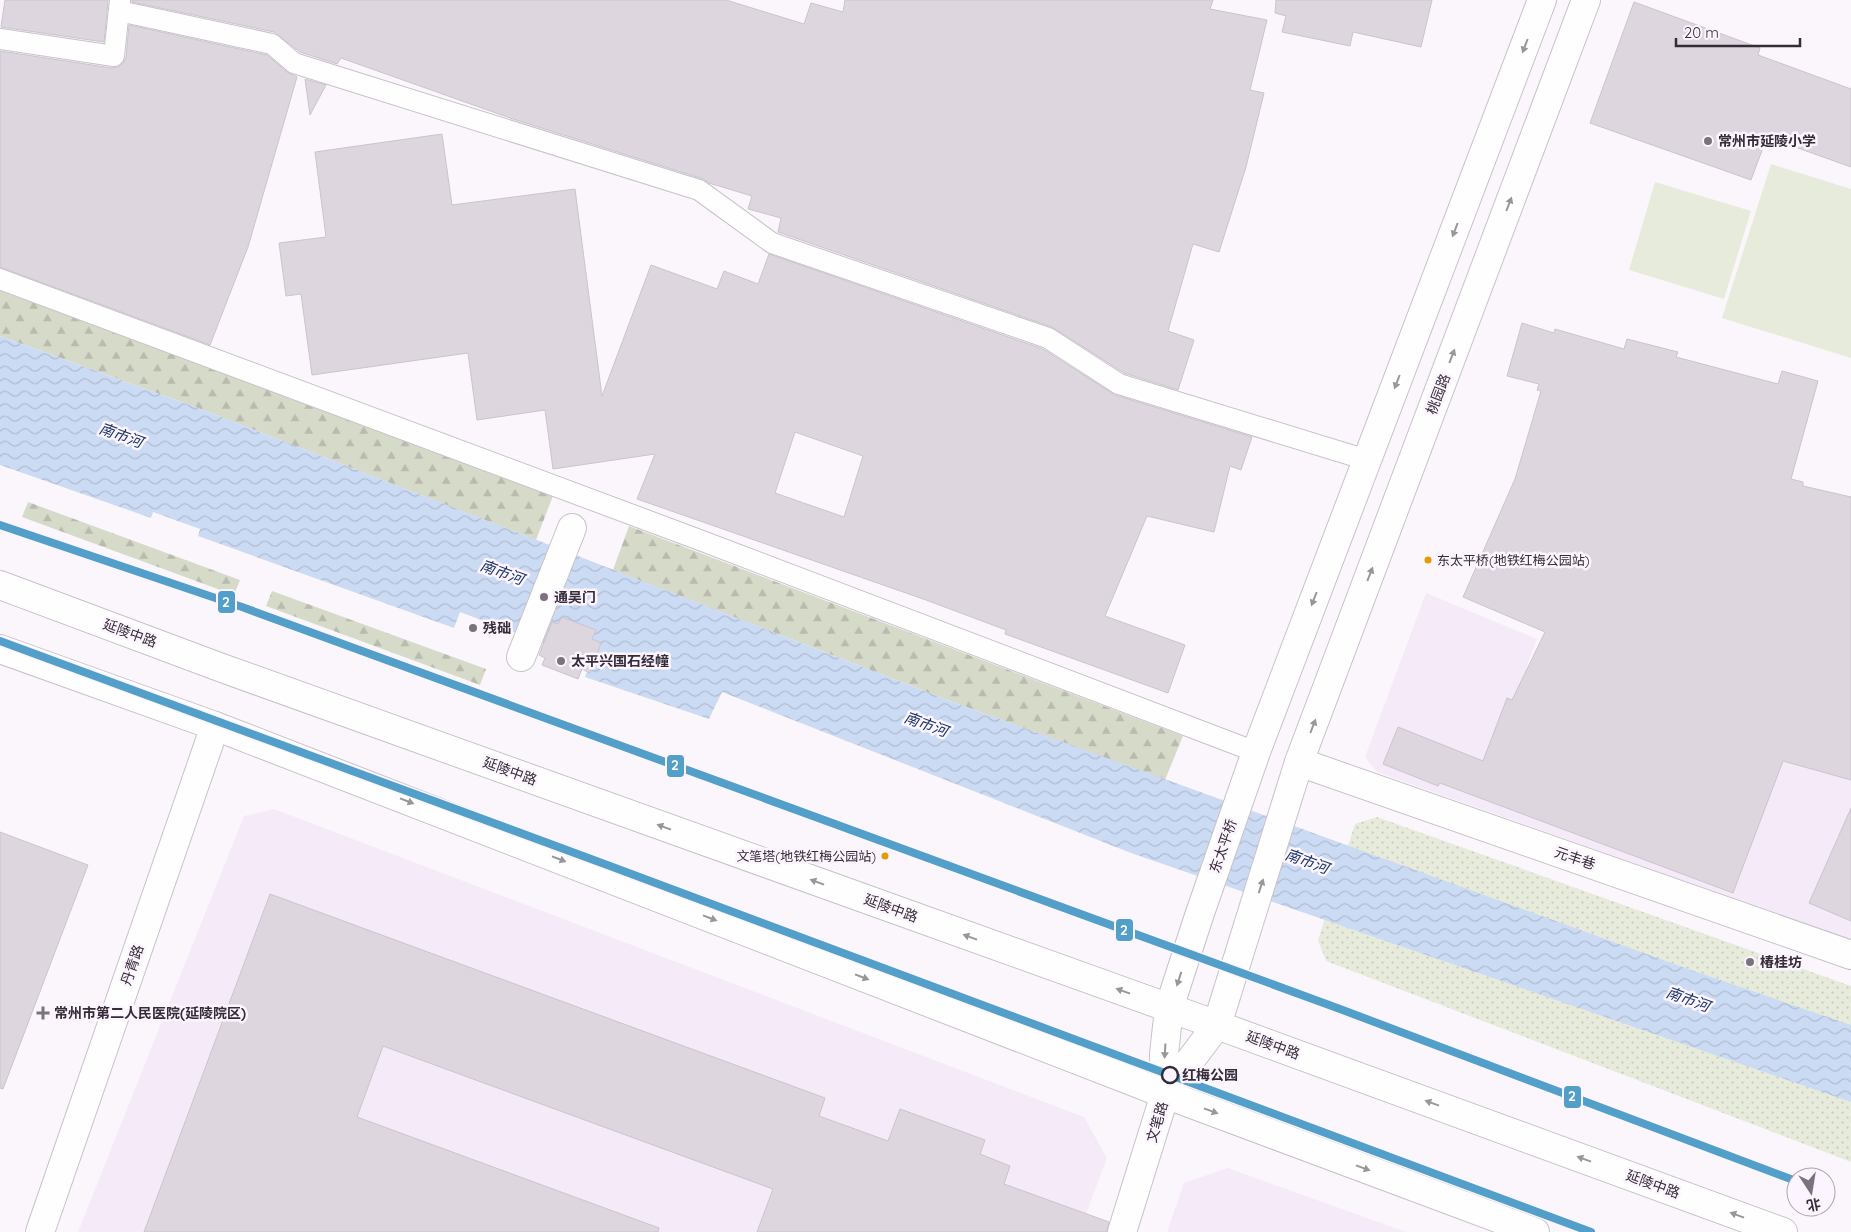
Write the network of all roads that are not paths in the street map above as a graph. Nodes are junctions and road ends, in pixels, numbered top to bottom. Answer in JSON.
{"nodes":[{"id":1,"x":1542,"y":0,"type":"edge"},
{"id":2,"x":1586,"y":0,"type":"edge"},
{"id":3,"x":119,"y":5,"type":"edge"},
{"id":4,"x":0,"y":39,"type":"edge"},
{"id":5,"x":0,"y":279,"type":"edge"},
{"id":6,"x":1367,"y":460,"type":"junction"},
{"id":7,"x":572,"y":528,"type":"dead end"},
{"id":8,"x":0,"y":585,"type":"edge"},
{"id":9,"x":0,"y":649,"type":"edge"},
{"id":10,"x":521,"y":657,"type":"dead end"},
{"id":11,"x":215,"y":726,"type":"junction"},
{"id":12,"x":1300,"y":762,"type":"junction"},
{"id":13,"x":1252,"y":764,"type":"junction"},
{"id":14,"x":1851,"y":955,"type":"edge"},
{"id":15,"x":1169,"y":1008,"type":"junction"},
{"id":16,"x":1217,"y":1025,"type":"junction"},
{"id":17,"x":1165,"y":1094,"type":"junction"},
{"id":18,"x":40,"y":1232,"type":"edge"},
{"id":19,"x":1122,"y":1232,"type":"edge"},
{"id":20,"x":1534,"y":1232,"type":"edge"},
{"id":21,"x":1783,"y":1232,"type":"edge"}],
"edges":[{"from":1,"to":6,"type":"main road","name":"东太平桥","one_way":true},
{"from":12,"to":2,"type":"main road","name":"桃园路","one_way":true},
{"from":3,"to":4,"type":"lane"},
{"from":3,"to":6,"type":"lane"},
{"from":5,"to":13,"type":"lane"},
{"from":6,"to":13,"type":"main road","name":"东太平桥","one_way":true},
{"from":7,"to":10,"type":"main road"},
{"from":15,"to":8,"type":"main road","name":"延陵中路","one_way":true},
{"from":9,"to":11,"type":"main road"},
{"from":11,"to":17,"type":"main road","one_way":true},
{"from":11,"to":18,"type":"main road","name":"丹青路"},
{"from":12,"to":14,"type":"main road","name":"元丰巷"},
{"from":16,"to":12,"type":"main road","name":"桃园路","one_way":true},
{"from":13,"to":15,"type":"main road","name":"东太平桥","one_way":true},
{"from":15,"to":16,"type":"main road","name":"延陵中路"},
{"from":15,"to":17,"type":"main road","name":"东太平桥","one_way":true},
{"from":16,"to":17,"type":"main road","name":"文笔路"},
{"from":21,"to":16,"type":"main road","name":"延陵中路","one_way":true},
{"from":17,"to":19,"type":"main road","name":"文笔路"},
{"from":17,"to":20,"type":"main road","one_way":true}]}
